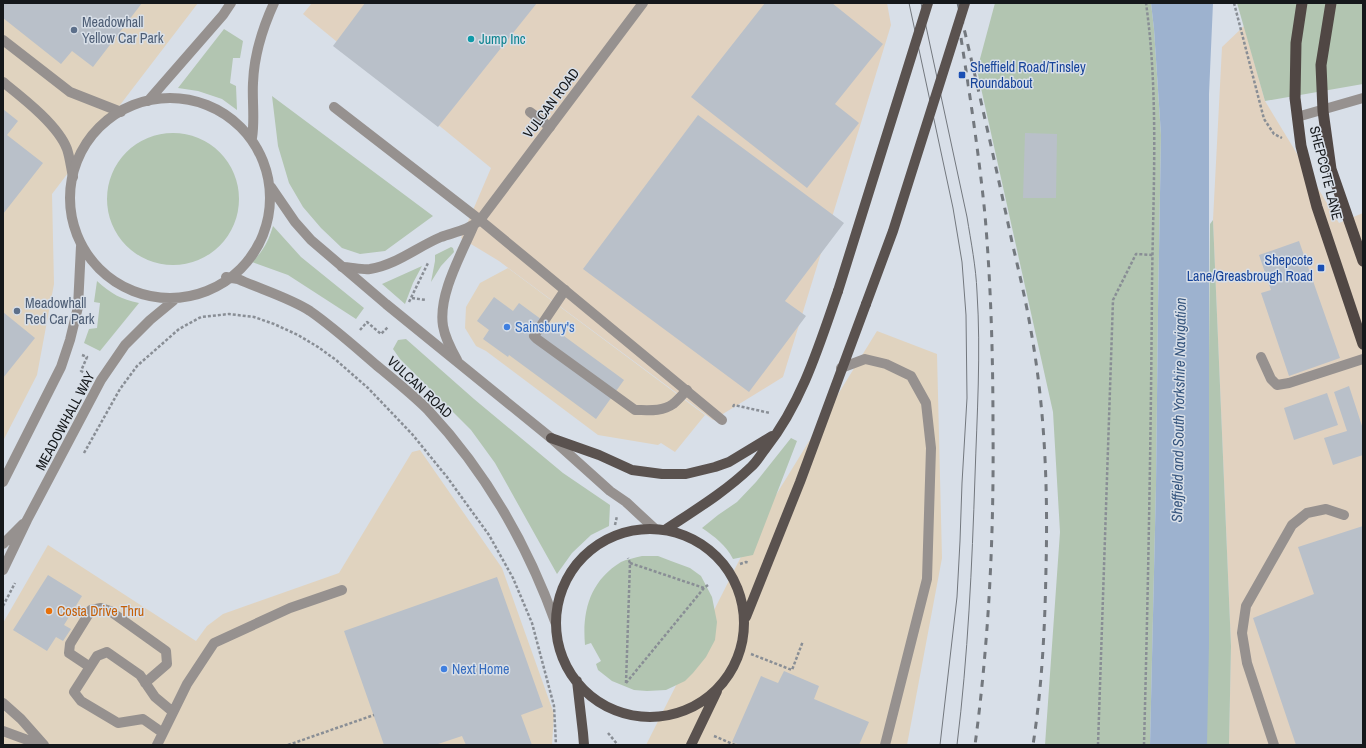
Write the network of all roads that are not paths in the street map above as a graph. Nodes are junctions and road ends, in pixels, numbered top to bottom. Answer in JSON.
{"nodes":[{"id":1,"x":231,"y":3,"type":"edge"},
{"id":2,"x":274,"y":3,"type":"edge"},
{"id":3,"x":643,"y":3,"type":"edge"},
{"id":4,"x":928,"y":3,"type":"edge"},
{"id":5,"x":965,"y":3,"type":"edge"},
{"id":6,"x":1302,"y":3,"type":"edge"},
{"id":7,"x":1331,"y":3,"type":"edge"},
{"id":8,"x":3,"y":40,"type":"edge"},
{"id":9,"x":3,"y":82,"type":"edge"},
{"id":10,"x":1363,"y":98,"type":"edge"},
{"id":11,"x":148,"y":100,"type":"junction"},
{"id":12,"x":334,"y":107,"type":"dead end"},
{"id":13,"x":1323,"y":111,"type":"junction"},
{"id":14,"x":121,"y":112,"type":"junction"},
{"id":15,"x":530,"y":112,"type":"dead end"},
{"id":16,"x":1297,"y":117,"type":"junction"},
{"id":17,"x":550,"y":127,"type":"junction"},
{"id":18,"x":252,"y":138,"type":"junction"},
{"id":19,"x":72,"y":177,"type":"junction"},
{"id":20,"x":271,"y":187,"type":"junction"},
{"id":21,"x":476,"y":223,"type":"junction"},
{"id":22,"x":81,"y":246,"type":"junction"},
{"id":23,"x":1363,"y":261,"type":"edge"},
{"id":24,"x":342,"y":266,"type":"junction"},
{"id":25,"x":226,"y":277,"type":"junction"},
{"id":26,"x":565,"y":290,"type":"junction"},
{"id":27,"x":173,"y":301,"type":"junction"},
{"id":28,"x":1363,"y":344,"type":"edge"},
{"id":29,"x":1261,"y":357,"type":"dead end"},
{"id":30,"x":1363,"y":359,"type":"edge"},
{"id":31,"x":456,"y":360,"type":"junction"},
{"id":32,"x":841,"y":368,"type":"junction"},
{"id":33,"x":687,"y":390,"type":"junction"},
{"id":34,"x":722,"y":420,"type":"road end"},
{"id":35,"x":778,"y":433,"type":"junction"},
{"id":36,"x":551,"y":438,"type":"junction"},
{"id":37,"x":3,"y":482,"type":"edge"},
{"id":38,"x":1344,"y":515,"type":"dead end"},
{"id":39,"x":28,"y":520,"type":"junction"},
{"id":40,"x":654,"y":528,"type":"junction"},
{"id":41,"x":666,"y":530,"type":"junction"},
{"id":42,"x":3,"y":544,"type":"edge"},
{"id":43,"x":3,"y":570,"type":"edge"},
{"id":44,"x":342,"y":590,"type":"dead end"},
{"id":45,"x":745,"y":619,"type":"junction"},
{"id":46,"x":556,"y":624,"type":"junction"},
{"id":47,"x":90,"y":667,"type":"junction"},
{"id":48,"x":577,"y":681,"type":"junction"},
{"id":49,"x":145,"y":683,"type":"junction"},
{"id":50,"x":718,"y":688,"type":"junction"},
{"id":51,"x":3,"y":703,"type":"edge"},
{"id":52,"x":173,"y":712,"type":"junction"},
{"id":53,"x":3,"y":731,"type":"edge"},
{"id":54,"x":163,"y":733,"type":"junction"},
{"id":55,"x":42,"y":745,"type":"edge"},
{"id":56,"x":157,"y":745,"type":"edge"},
{"id":57,"x":584,"y":745,"type":"edge"},
{"id":58,"x":691,"y":745,"type":"edge"},
{"id":59,"x":885,"y":745,"type":"edge"},
{"id":60,"x":1274,"y":745,"type":"edge"}],
"edges":[{"from":1,"to":11,"type":"street"},
{"from":2,"to":18,"type":"street"},
{"from":3,"to":17,"type":"street","name":"VULCAN ROAD"},
{"from":4,"to":35,"type":"main road","bridge":true},
{"from":5,"to":32,"type":"main road","bridge":true},
{"from":6,"to":16,"type":"highway","name":"SHEPCOTE LANE"},
{"from":7,"to":13,"type":"highway","name":"SHEPCOTE LANE"},
{"from":8,"to":14,"type":"street"},
{"from":9,"to":19,"type":"street"},
{"from":10,"to":13,"type":"street"},
{"from":11,"to":14,"type":"street"},
{"from":11,"to":18,"type":"street"},
{"from":12,"to":21,"type":"street"},
{"from":13,"to":16,"type":"street"},
{"from":13,"to":23,"type":"highway","name":"SHEPCOTE LANE"},
{"from":14,"to":19,"type":"street"},
{"from":15,"to":17,"type":"street"},
{"from":16,"to":28,"type":"highway","name":"SHEPCOTE LANE"},
{"from":17,"to":21,"type":"street","name":"VULCAN ROAD"},
{"from":18,"to":20,"type":"street"},
{"from":19,"to":22,"type":"street"},
{"from":20,"to":24,"type":"street","name":"VULCAN ROAD"},
{"from":20,"to":25,"type":"street"},
{"from":21,"to":24,"type":"street"},
{"from":21,"to":26,"type":"street"},
{"from":21,"to":31,"type":"street","name":"VULCAN ROAD"},
{"from":22,"to":27,"type":"street"},
{"from":22,"to":37,"type":"street","name":"MEADOWHALL WAY"},
{"from":24,"to":31,"type":"street","name":"VULCAN ROAD"},
{"from":25,"to":27,"type":"street"},
{"from":25,"to":46,"type":"street","name":"VULCAN ROAD"},
{"from":26,"to":33,"type":"street"},
{"from":26,"to":33,"type":"street"},
{"from":27,"to":39,"type":"street","name":"MEADOWHALL WAY"},
{"from":29,"to":30,"type":"street"},
{"from":31,"to":36,"type":"street","name":"VULCAN ROAD"},
{"from":32,"to":45,"type":"main road"},
{"from":32,"to":59,"type":"street"},
{"from":33,"to":34,"type":"street"},
{"from":35,"to":36,"type":"main road"},
{"from":35,"to":41,"type":"main road"},
{"from":36,"to":40,"type":"street","name":"VULCAN ROAD"},
{"from":38,"to":60,"type":"street"},
{"from":39,"to":42,"type":"street"},
{"from":39,"to":43,"type":"street","name":"MEADOWHALL WAY"},
{"from":40,"to":41,"type":"main road"},
{"from":40,"to":46,"type":"main road"},
{"from":41,"to":45,"type":"main road"},
{"from":44,"to":52,"type":"street"},
{"from":45,"to":50,"type":"main road"},
{"from":46,"to":48,"type":"main road"},
{"from":47,"to":49,"type":"street"},
{"from":47,"to":49,"type":"street"},
{"from":47,"to":54,"type":"street"},
{"from":48,"to":50,"type":"main road"},
{"from":48,"to":57,"type":"main road"},
{"from":49,"to":52,"type":"street"},
{"from":50,"to":58,"type":"main road"},
{"from":51,"to":55,"type":"street"},
{"from":52,"to":54,"type":"street"},
{"from":53,"to":55,"type":"street"},
{"from":54,"to":56,"type":"street"}]}
